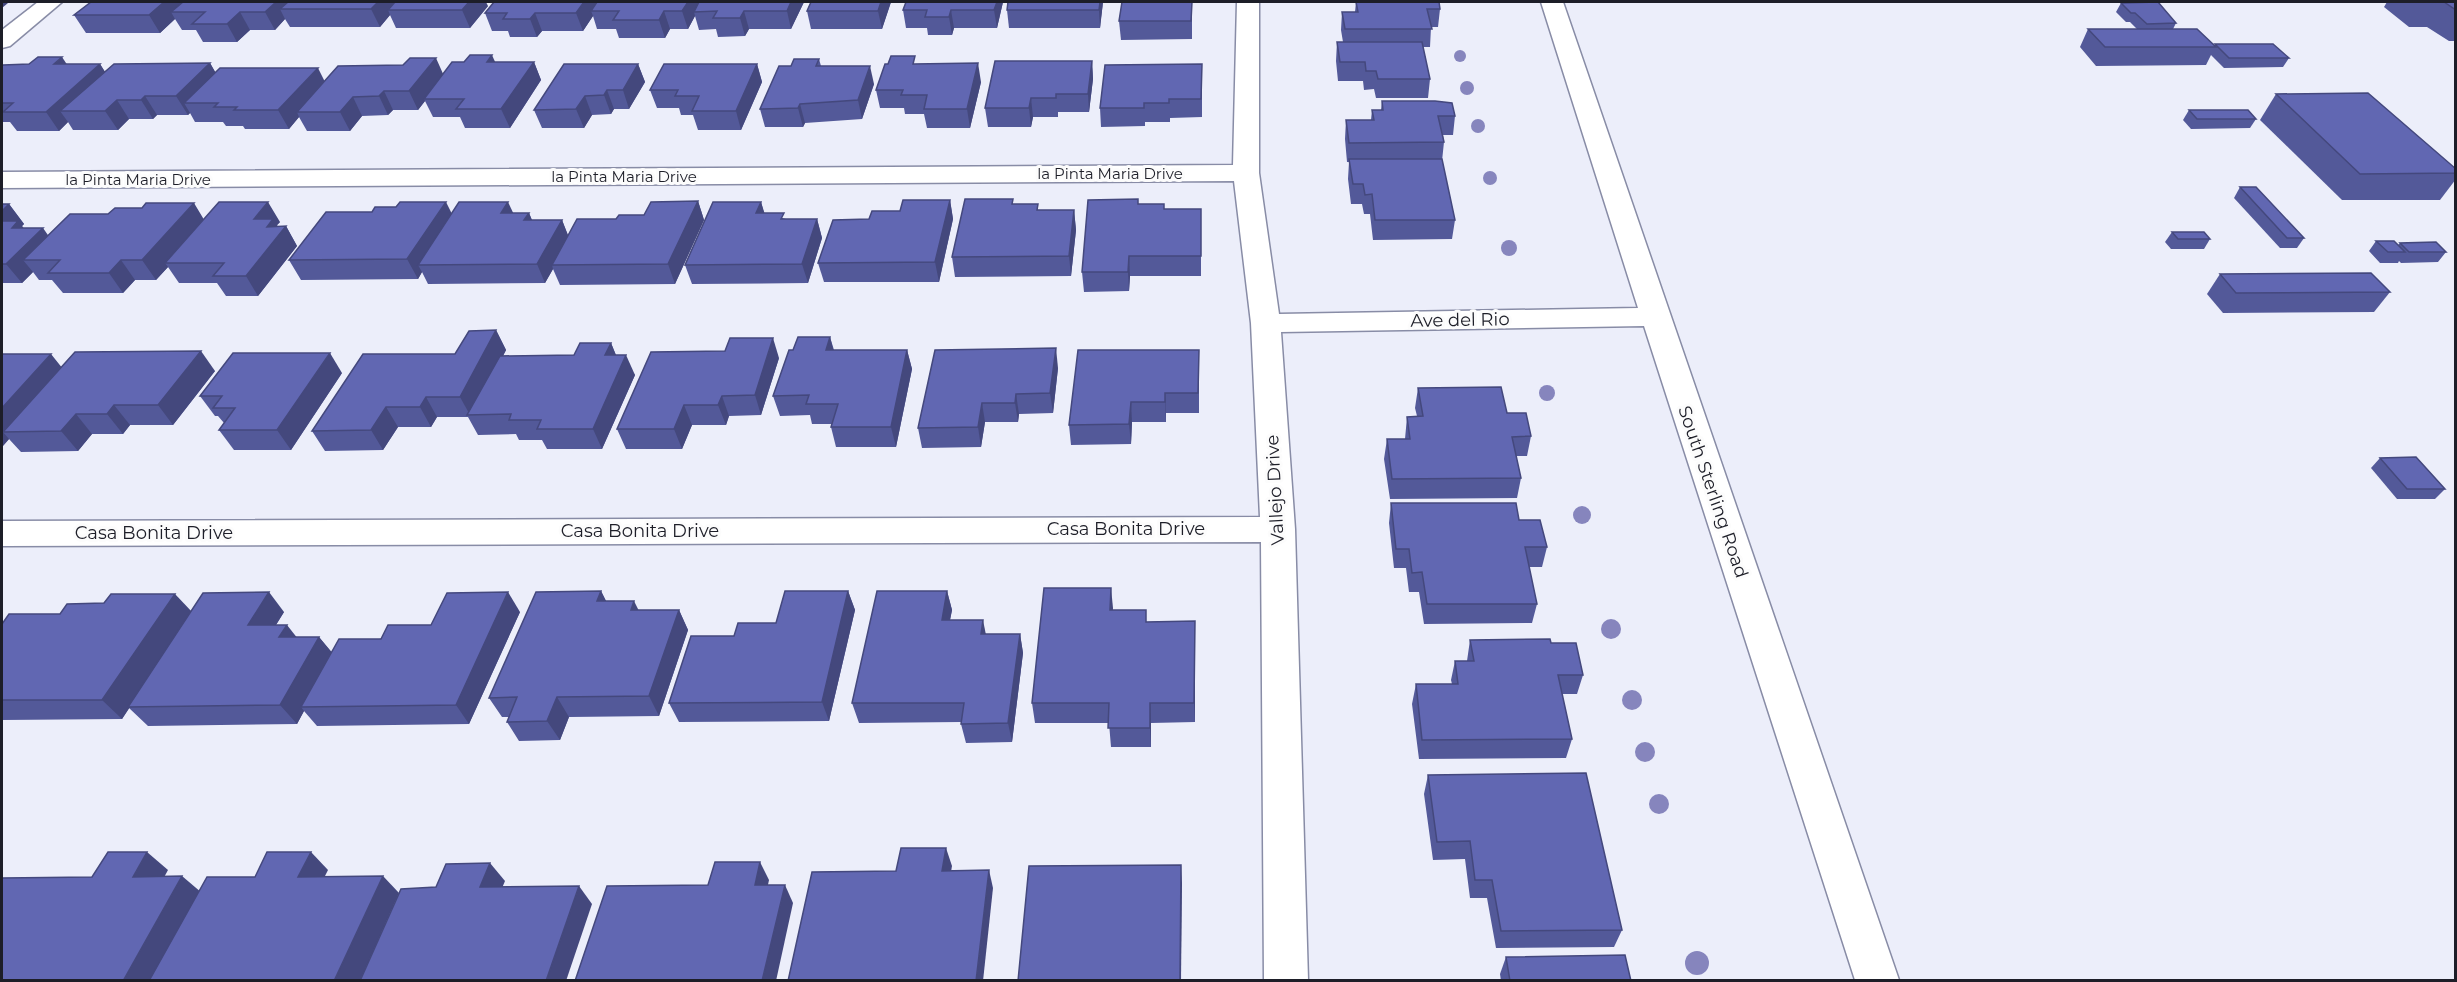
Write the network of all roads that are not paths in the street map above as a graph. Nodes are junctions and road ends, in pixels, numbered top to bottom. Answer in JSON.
{"nodes":[{"id":1,"x":51,"y":2,"type":"edge"},
{"id":2,"x":1248,"y":2,"type":"edge"},
{"id":3,"x":1552,"y":2,"type":"edge"},
{"id":4,"x":2,"y":41,"type":"edge"},
{"id":5,"x":1246,"y":173,"type":"junction"},
{"id":6,"x":2,"y":180,"type":"edge"},
{"id":7,"x":1654,"y":317,"type":"junction"},
{"id":8,"x":1266,"y":323,"type":"junction"},
{"id":9,"x":1278,"y":529,"type":"junction"},
{"id":10,"x":2,"y":534,"type":"edge"},
{"id":11,"x":1286,"y":981,"type":"edge"},
{"id":12,"x":1877,"y":981,"type":"edge"}],
"edges":[{"from":1,"to":4,"type":"street"},
{"from":2,"to":5,"type":"street","name":"Vallejo Drive"},
{"from":3,"to":7,"type":"street","name":"South Sterling Road"},
{"from":5,"to":6,"type":"street","name":"la Pinta Maria Drive"},
{"from":5,"to":8,"type":"street","name":"Vallejo Drive"},
{"from":7,"to":8,"type":"street","name":"Ave del Rio"},
{"from":7,"to":12,"type":"street","name":"South Sterling Road"},
{"from":8,"to":9,"type":"street","name":"Vallejo Drive"},
{"from":9,"to":10,"type":"street","name":"Casa Bonita Drive"},
{"from":9,"to":11,"type":"street","name":"Vallejo Drive"}]}
